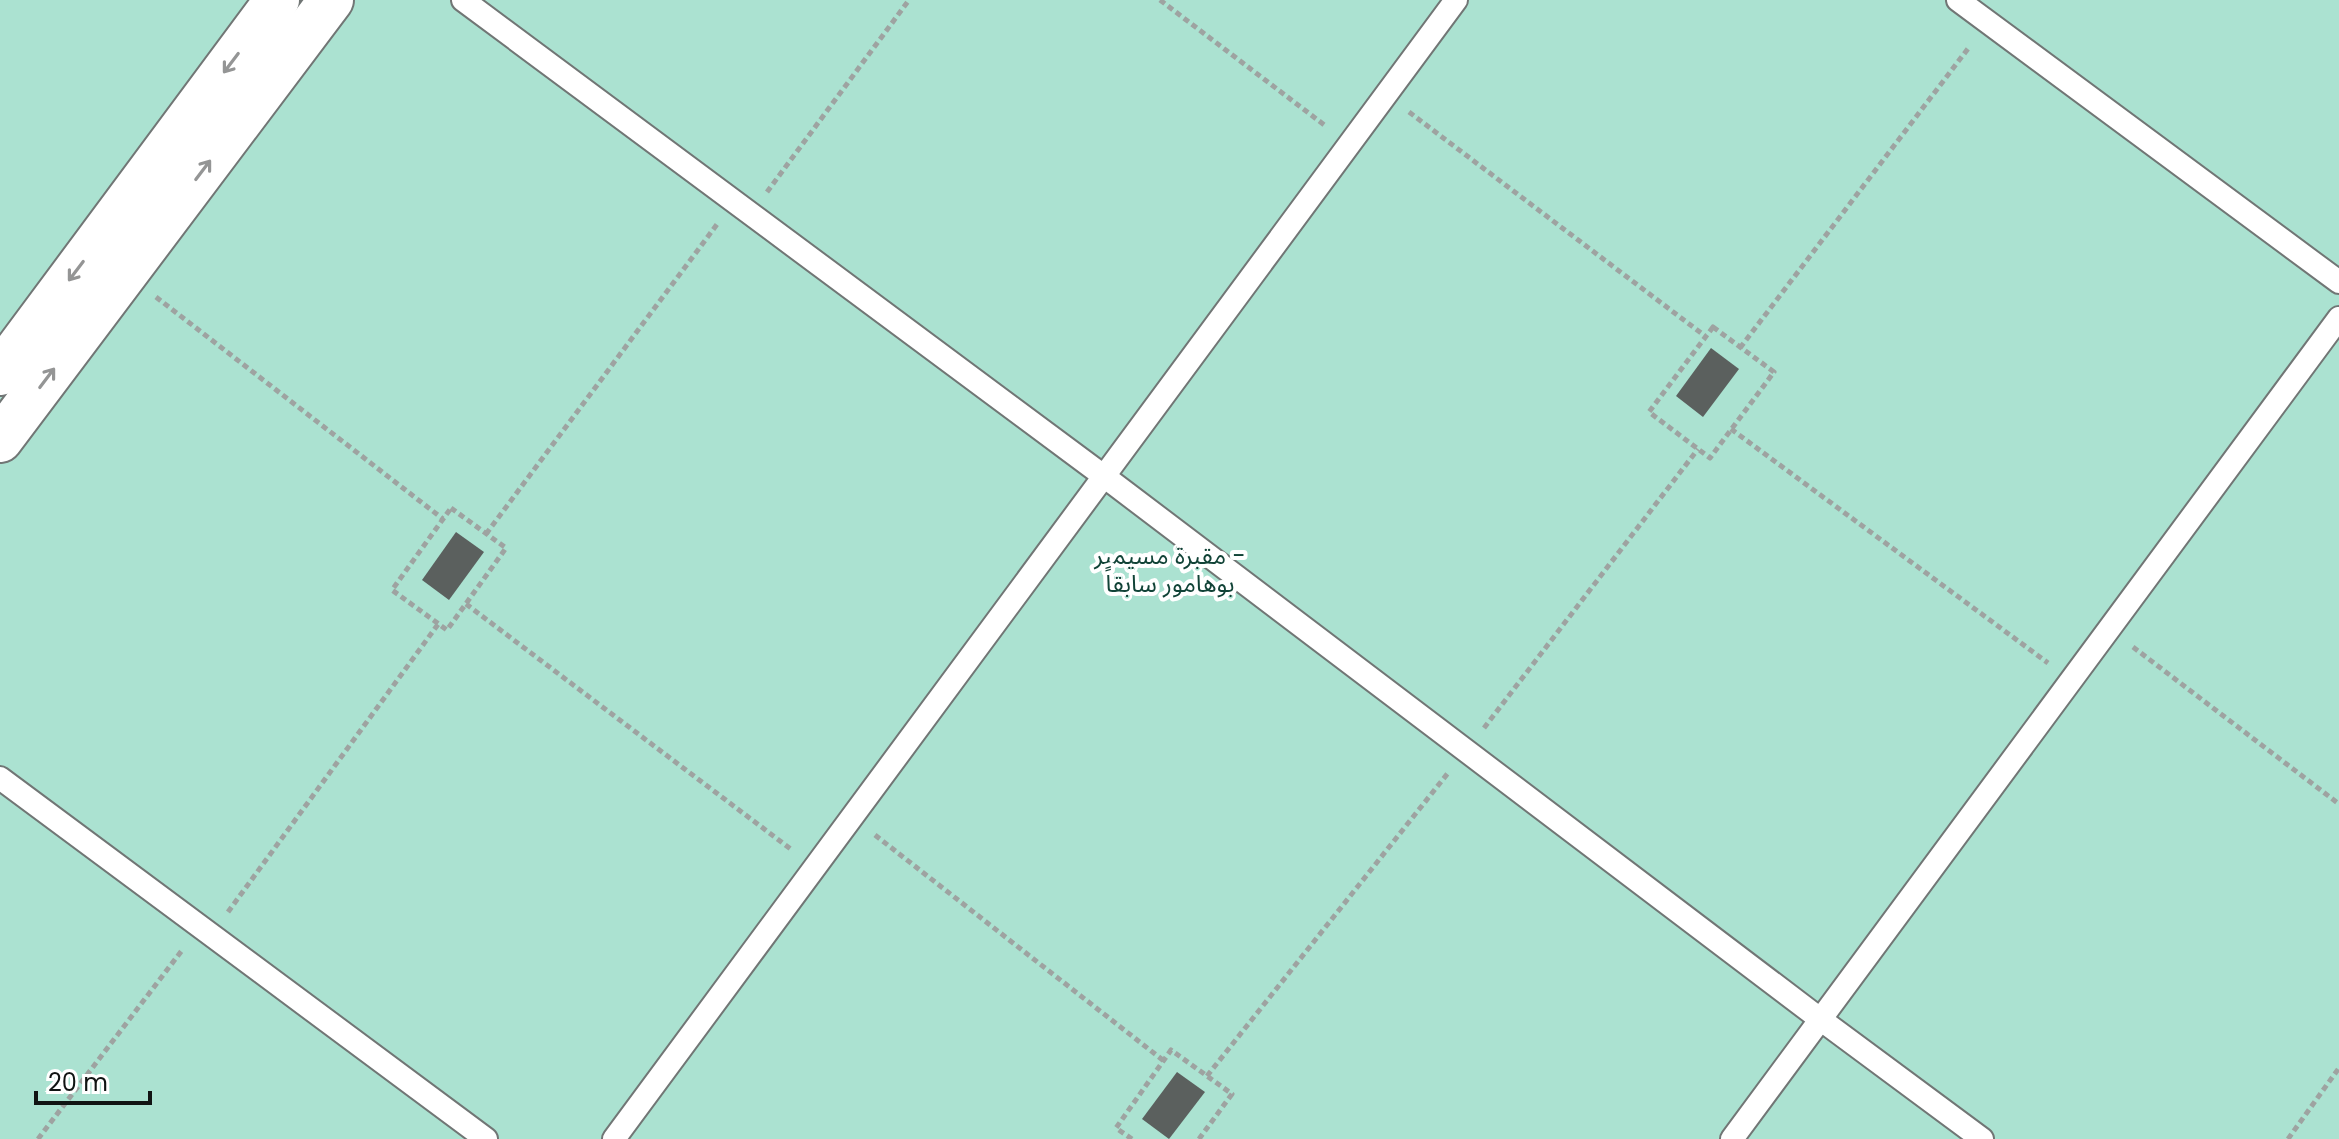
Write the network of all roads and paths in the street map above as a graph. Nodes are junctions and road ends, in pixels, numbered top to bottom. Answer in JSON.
{"nodes":[{"id":1,"x":277,"y":0,"type":"edge"},
{"id":2,"x":331,"y":0,"type":"edge"},
{"id":3,"x":463,"y":0,"type":"edge"},
{"id":4,"x":909,"y":0,"type":"edge"},
{"id":5,"x":1160,"y":0,"type":"edge"},
{"id":6,"x":1456,"y":0,"type":"edge"},
{"id":7,"x":1958,"y":0,"type":"edge"},
{"id":8,"x":1988,"y":23,"type":"junction"},
{"id":9,"x":1386,"y":95,"type":"junction"},
{"id":10,"x":1350,"y":145,"type":"junction"},
{"id":11,"x":743,"y":208,"type":"junction"},
{"id":12,"x":126,"y":273,"type":"junction"},
{"id":13,"x":2339,"y":282,"type":"edge"},
{"id":14,"x":2339,"y":318,"type":"edge"},
{"id":15,"x":1705,"y":336,"type":"junction"},
{"id":16,"x":1740,"y":348,"type":"junction"},
{"id":17,"x":0,"y":373,"type":"edge"},
{"id":18,"x":1731,"y":429,"type":"junction"},
{"id":19,"x":0,"y":440,"type":"edge"},
{"id":20,"x":1698,"y":449,"type":"junction"},
{"id":21,"x":1105,"y":477,"type":"junction"},
{"id":22,"x":443,"y":519,"type":"junction"},
{"id":23,"x":486,"y":534,"type":"junction"},
{"id":24,"x":466,"y":604,"type":"junction"},
{"id":25,"x":439,"y":623,"type":"junction"},
{"id":26,"x":2109,"y":629,"type":"junction"},
{"id":27,"x":2071,"y":680,"type":"junction"},
{"id":28,"x":1466,"y":751,"type":"junction"},
{"id":29,"x":0,"y":778,"type":"edge"},
{"id":30,"x":2339,"y":804,"type":"edge"},
{"id":31,"x":852,"y":817,"type":"junction"},
{"id":32,"x":815,"y":868,"type":"junction"},
{"id":33,"x":206,"y":931,"type":"junction"},
{"id":34,"x":1820,"y":1019,"type":"junction"},
{"id":35,"x":1164,"y":1061,"type":"junction"},
{"id":36,"x":2339,"y":1068,"type":"edge"},
{"id":37,"x":1207,"y":1076,"type":"junction"},
{"id":38,"x":38,"y":1139,"type":"edge"},
{"id":39,"x":486,"y":1139,"type":"edge"},
{"id":40,"x":614,"y":1139,"type":"edge"},
{"id":41,"x":1132,"y":1139,"type":"edge"},
{"id":42,"x":1199,"y":1139,"type":"edge"},
{"id":43,"x":1732,"y":1139,"type":"edge"},
{"id":44,"x":1982,"y":1139,"type":"edge"},
{"id":45,"x":2288,"y":1139,"type":"edge"}],
"edges":[{"from":1,"to":17,"type":"street","one_way":true},
{"from":12,"to":2,"type":"street","one_way":true},
{"from":3,"to":11,"type":"lane"},
{"from":4,"to":11,"type":"path"},
{"from":5,"to":10,"type":"path"},
{"from":6,"to":9,"type":"lane"},
{"from":7,"to":8,"type":"lane"},
{"from":8,"to":13,"type":"lane"},
{"from":8,"to":16,"type":"path"},
{"from":9,"to":10,"type":"lane"},
{"from":9,"to":15,"type":"path"},
{"from":10,"to":21,"type":"lane"},
{"from":11,"to":21,"type":"lane"},
{"from":11,"to":23,"type":"path"},
{"from":19,"to":12,"type":"street","one_way":true},
{"from":12,"to":22,"type":"path"},
{"from":14,"to":26,"type":"lane"},
{"from":15,"to":16,"type":"path"},
{"from":15,"to":20,"type":"path"},
{"from":16,"to":18,"type":"path"},
{"from":18,"to":20,"type":"path"},
{"from":18,"to":27,"type":"path"},
{"from":20,"to":28,"type":"path"},
{"from":21,"to":28,"type":"lane"},
{"from":21,"to":31,"type":"lane"},
{"from":22,"to":23,"type":"path"},
{"from":22,"to":25,"type":"path"},
{"from":23,"to":24,"type":"path"},
{"from":24,"to":25,"type":"path"},
{"from":24,"to":32,"type":"path"},
{"from":25,"to":33,"type":"path"},
{"from":26,"to":27,"type":"lane"},
{"from":26,"to":30,"type":"path"},
{"from":27,"to":34,"type":"lane"},
{"from":28,"to":34,"type":"lane"},
{"from":28,"to":37,"type":"path"},
{"from":29,"to":33,"type":"lane"},
{"from":31,"to":32,"type":"lane"},
{"from":31,"to":35,"type":"path"},
{"from":32,"to":40,"type":"lane"},
{"from":33,"to":38,"type":"path"},
{"from":33,"to":39,"type":"lane"},
{"from":34,"to":43,"type":"lane"},
{"from":34,"to":44,"type":"lane"},
{"from":35,"to":37,"type":"path"},
{"from":35,"to":41,"type":"path"},
{"from":36,"to":45,"type":"path"},
{"from":37,"to":42,"type":"path"}]}
